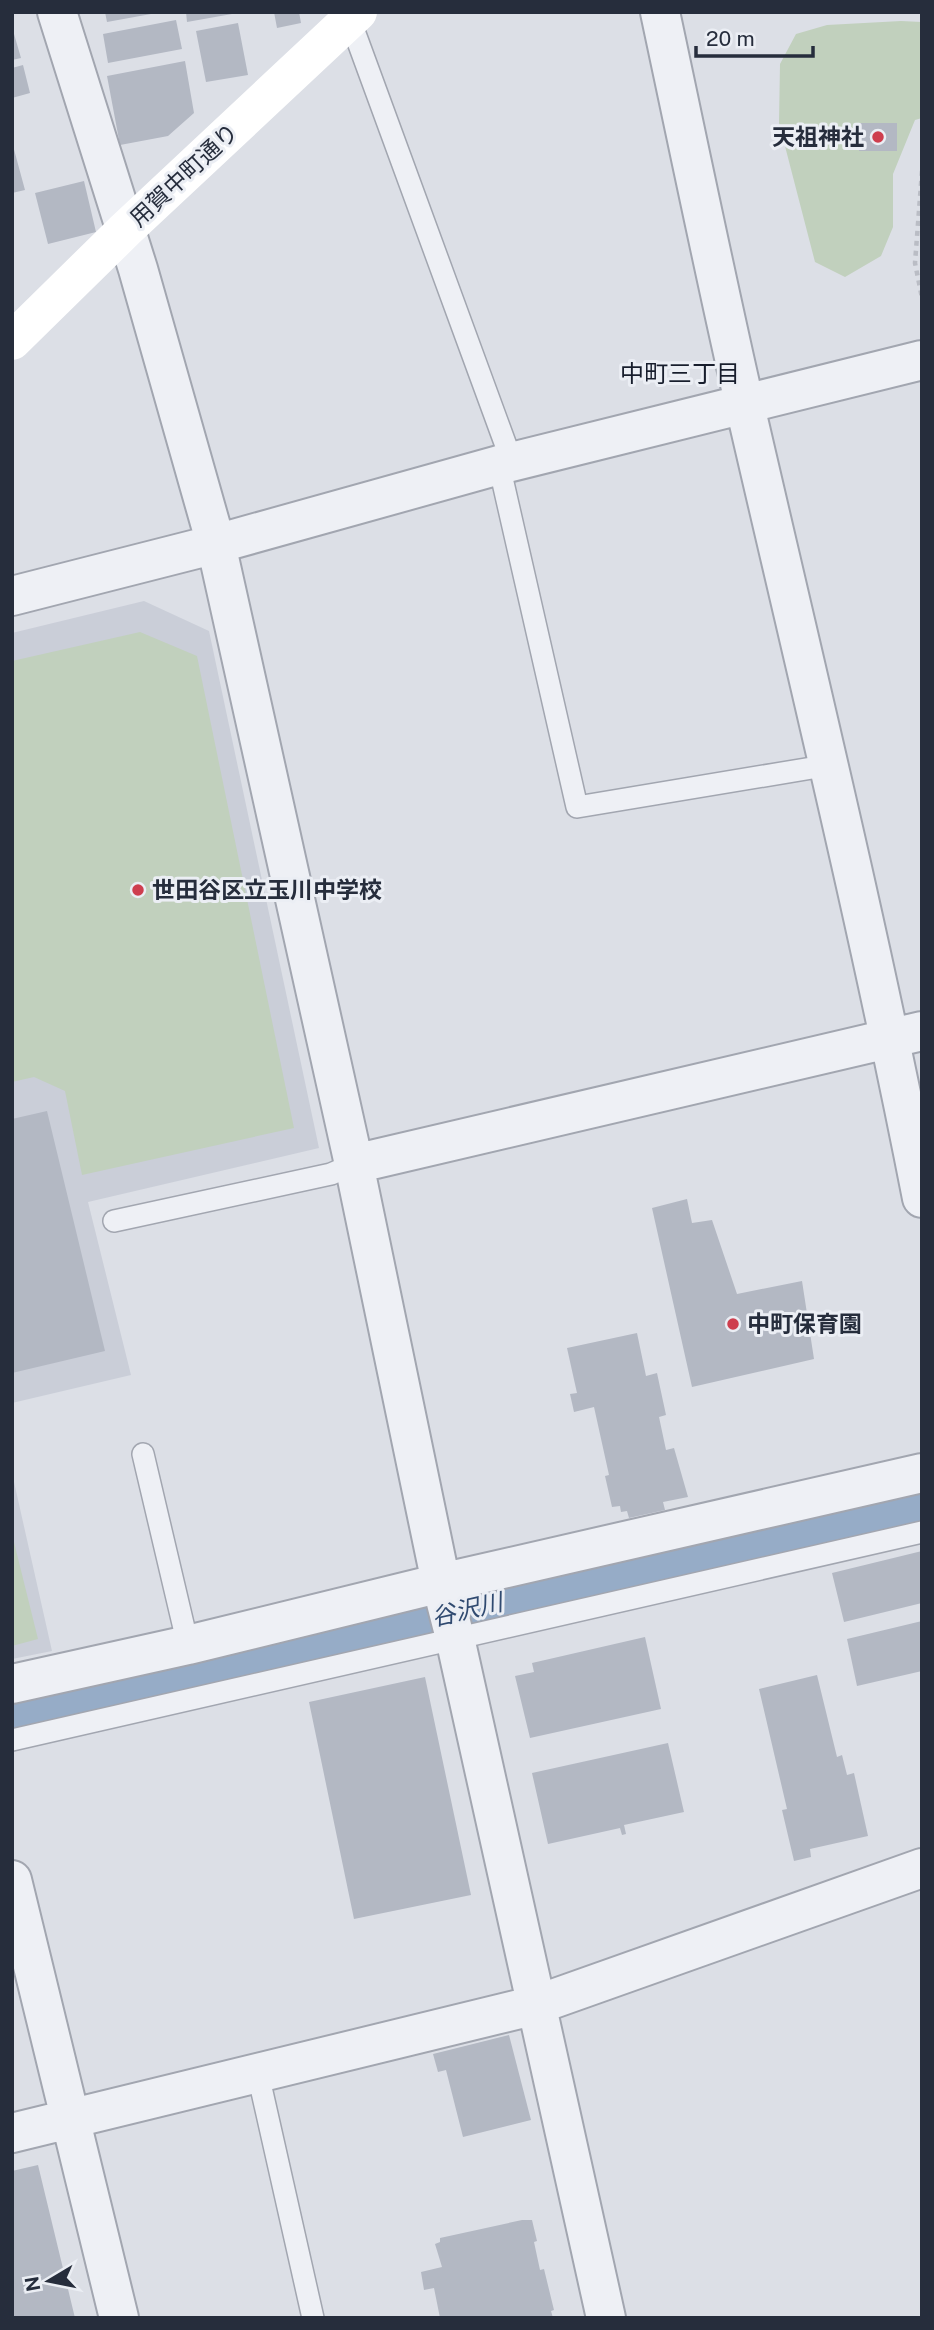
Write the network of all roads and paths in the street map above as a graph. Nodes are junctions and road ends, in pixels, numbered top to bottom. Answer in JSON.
{"nodes":[{"id":1,"x":57,"y":12,"type":"edge"},
{"id":2,"x":660,"y":12,"type":"edge"},
{"id":3,"x":354,"y":16,"type":"edge"},
{"id":4,"x":922,"y":171,"type":"edge"},
{"id":5,"x":125,"y":230,"type":"junction"},
{"id":6,"x":922,"y":298,"type":"edge"},
{"id":7,"x":12,"y":341,"type":"edge"},
{"id":8,"x":922,"y":360,"type":"edge"},
{"id":9,"x":744,"y":403,"type":"junction"},
{"id":10,"x":506,"y":463,"type":"junction"},
{"id":11,"x":216,"y":544,"type":"junction"},
{"id":12,"x":12,"y":596,"type":"edge"},
{"id":13,"x":830,"y":765,"type":"junction"},
{"id":14,"x":906,"y":1035,"type":"edge"},
{"id":15,"x":354,"y":1164,"type":"junction"},
{"id":16,"x":922,"y":1198,"type":"edge"},
{"id":17,"x":114,"y":1221,"type":"dead end"},
{"id":18,"x":143,"y":1454,"type":"dead end"},
{"id":19,"x":922,"y":1473,"type":"edge"},
{"id":20,"x":922,"y":1532,"type":"edge"},
{"id":21,"x":441,"y":1583,"type":"junction"},
{"id":22,"x":455,"y":1638,"type":"junction"},
{"id":23,"x":188,"y":1645,"type":"junction"},
{"id":24,"x":12,"y":1684,"type":"edge"},
{"id":25,"x":12,"y":1740,"type":"edge"},
{"id":26,"x":922,"y":1868,"type":"edge"},
{"id":27,"x":12,"y":1880,"type":"edge"},
{"id":28,"x":536,"y":2005,"type":"junction"},
{"id":29,"x":258,"y":2074,"type":"junction"},
{"id":30,"x":71,"y":2119,"type":"junction"},
{"id":31,"x":12,"y":2133,"type":"edge"},
{"id":32,"x":119,"y":2318,"type":"edge"},
{"id":33,"x":313,"y":2318,"type":"edge"},
{"id":34,"x":606,"y":2318,"type":"edge"}],
"edges":[{"from":1,"to":5,"type":"street"},
{"from":2,"to":9,"type":"street"},
{"from":3,"to":5,"type":"street","name":"用賀中町通り"},
{"from":3,"to":10,"type":"lane"},
{"from":4,"to":6,"type":"path"},
{"from":5,"to":7,"type":"street","name":"用賀中町通り"},
{"from":5,"to":11,"type":"street"},
{"from":8,"to":9,"type":"street"},
{"from":9,"to":10,"type":"street"},
{"from":9,"to":13,"type":"street"},
{"from":10,"to":11,"type":"street"},
{"from":10,"to":13,"type":"lane"},
{"from":11,"to":12,"type":"street"},
{"from":11,"to":15,"type":"street"},
{"from":13,"to":14,"type":"street"},
{"from":14,"to":15,"type":"street"},
{"from":14,"to":16,"type":"street"},
{"from":15,"to":17,"type":"lane"},
{"from":15,"to":21,"type":"street"},
{"from":18,"to":23,"type":"lane"},
{"from":19,"to":21,"type":"street"},
{"from":20,"to":22,"type":"lane"},
{"from":21,"to":22,"type":"street"},
{"from":21,"to":23,"type":"street"},
{"from":22,"to":25,"type":"lane"},
{"from":22,"to":28,"type":"street"},
{"from":23,"to":24,"type":"street"},
{"from":26,"to":28,"type":"street"},
{"from":27,"to":30,"type":"street"},
{"from":28,"to":29,"type":"street"},
{"from":28,"to":34,"type":"street"},
{"from":29,"to":30,"type":"street"},
{"from":29,"to":33,"type":"lane"},
{"from":30,"to":31,"type":"street"},
{"from":30,"to":32,"type":"street"}]}
